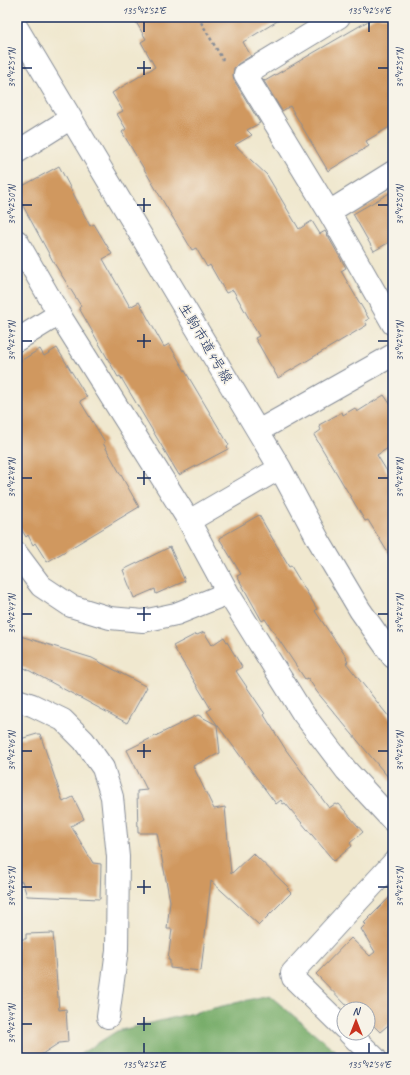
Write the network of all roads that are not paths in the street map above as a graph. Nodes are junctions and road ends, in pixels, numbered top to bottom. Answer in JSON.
{"nodes":[{"id":1,"x":339,"y":17,"type":"edge"},
{"id":2,"x":17,"y":28,"type":"edge"},
{"id":3,"x":71,"y":118,"type":"junction"},
{"id":4,"x":17,"y":152,"type":"edge"},
{"id":5,"x":393,"y":172,"type":"edge"},
{"id":6,"x":329,"y":212,"type":"junction"},
{"id":7,"x":17,"y":240,"type":"edge"},
{"id":8,"x":59,"y":314,"type":"junction"},
{"id":9,"x":393,"y":324,"type":"edge"},
{"id":10,"x":17,"y":340,"type":"edge"},
{"id":11,"x":393,"y":355,"type":"edge"},
{"id":12,"x":258,"y":431,"type":"junction"},
{"id":13,"x":280,"y":468,"type":"junction"},
{"id":14,"x":189,"y":521,"type":"junction"},
{"id":15,"x":17,"y":554,"type":"edge"},
{"id":16,"x":228,"y":593,"type":"junction"},
{"id":17,"x":393,"y":657,"type":"edge"},
{"id":18,"x":17,"y":700,"type":"edge"},
{"id":19,"x":393,"y":821,"type":"edge"},
{"id":20,"x":393,"y":863,"type":"edge"},
{"id":21,"x":108,"y":1017,"type":"dead end"},
{"id":22,"x":336,"y":1020,"type":"edge"},
{"id":23,"x":357,"y":1041,"type":"edge"},
{"id":24,"x":375,"y":1058,"type":"edge"}],
"edges":[{"from":1,"to":6,"type":"street"},
{"from":2,"to":3,"type":"street","name":"生駒市道4号線"},
{"from":3,"to":4,"type":"street"},
{"from":3,"to":12,"type":"street","name":"生駒市道4号線"},
{"from":5,"to":6,"type":"street"},
{"from":6,"to":9,"type":"street"},
{"from":7,"to":8,"type":"street"},
{"from":8,"to":10,"type":"street"},
{"from":8,"to":14,"type":"street"},
{"from":11,"to":12,"type":"street"},
{"from":12,"to":13,"type":"street","name":"生駒市道4号線"},
{"from":13,"to":14,"type":"street"},
{"from":13,"to":17,"type":"street","name":"生駒市道4号線"},
{"from":14,"to":16,"type":"street"},
{"from":15,"to":16,"type":"street"},
{"from":16,"to":19,"type":"street"},
{"from":18,"to":21,"type":"street"},
{"from":20,"to":22,"type":"street"},
{"from":23,"to":24,"type":"street"}]}
